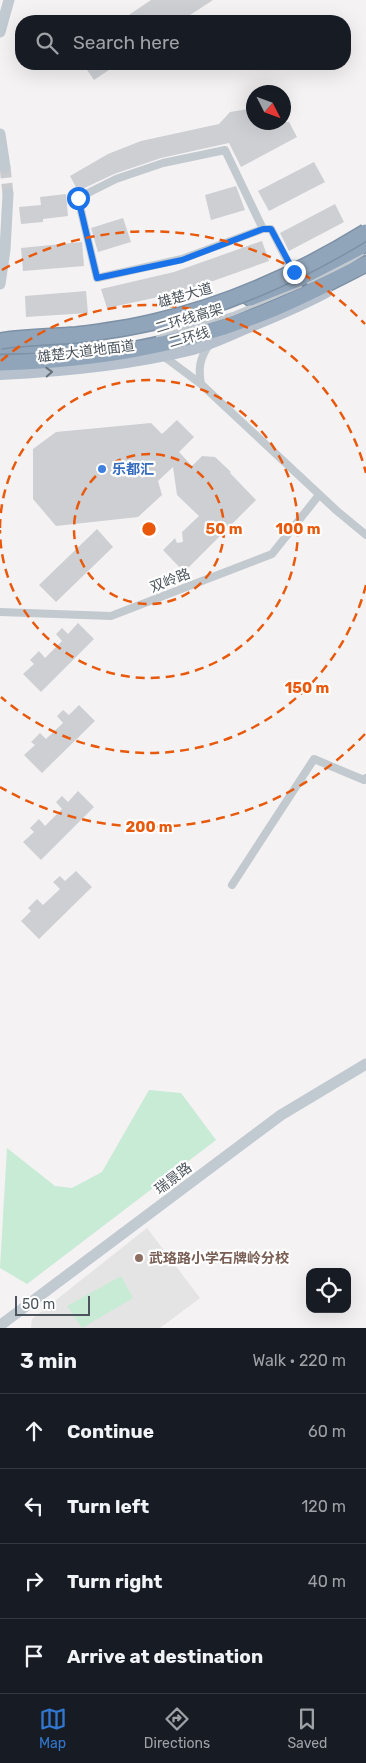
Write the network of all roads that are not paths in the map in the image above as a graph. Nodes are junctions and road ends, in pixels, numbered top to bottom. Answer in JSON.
{"nodes":[{"id":1,"x":8,"y":0,"type":"edge"},
{"id":2,"x":0,"y":32,"type":"edge"},
{"id":3,"x":0,"y":134,"type":"edge"},
{"id":4,"x":5,"y":167,"type":"dead end"},
{"id":5,"x":0,"y":224,"type":"edge"},
{"id":6,"x":263,"y":229,"type":"junction"},
{"id":7,"x":366,"y":232,"type":"edge"},
{"id":8,"x":366,"y":244,"type":"edge"},
{"id":9,"x":366,"y":252,"type":"edge"},
{"id":10,"x":366,"y":264,"type":"edge"},
{"id":11,"x":366,"y":269,"type":"edge"},
{"id":12,"x":294,"y":272,"type":"junction"},
{"id":13,"x":0,"y":284,"type":"edge"},
{"id":14,"x":156,"y":338,"type":"dead end"},
{"id":15,"x":0,"y":344,"type":"edge"},
{"id":16,"x":210,"y":344,"type":"junction"},
{"id":17,"x":107,"y":346,"type":"dead end"},
{"id":18,"x":79,"y":349,"type":"dead end"},
{"id":19,"x":59,"y":350,"type":"dead end"},
{"id":20,"x":40,"y":351,"type":"dead end"},
{"id":21,"x":162,"y":355,"type":"junction"},
{"id":22,"x":0,"y":363,"type":"edge"},
{"id":23,"x":0,"y":374,"type":"edge"},
{"id":24,"x":202,"y":384,"type":"junction"},
{"id":25,"x":320,"y":495,"type":"junction"},
{"id":26,"x":366,"y":535,"type":"edge"},
{"id":27,"x":0,"y":612,"type":"edge"},
{"id":28,"x":366,"y":781,"type":"edge"},
{"id":29,"x":232,"y":884,"type":"dead end"},
{"id":30,"x":366,"y":1064,"type":"edge"},
{"id":31,"x":2,"y":1323,"type":"edge"}],
"edges":[{"from":1,"to":2,"type":"street"},
{"from":3,"to":4,"type":"street"},
{"from":5,"to":13,"type":"street"},
{"from":6,"to":6,"type":"street"},
{"from":6,"to":12,"type":"street"},
{"from":7,"to":12,"type":"main road","name":"雄楚大道"},
{"from":7,"to":15,"type":"highway","bridge":true},
{"from":8,"to":15,"type":"highway","name":"二环线高架"},
{"from":9,"to":14,"type":"lane"},
{"from":10,"to":22,"type":"highway","name":"二环线"},
{"from":11,"to":16,"type":"main road","name":"雄楚大道地面道"},
{"from":12,"to":15,"type":"main road","name":"雄楚大道"},
{"from":16,"to":21,"type":"main road","name":"雄楚大道地面道"},
{"from":16,"to":24,"type":"street"},
{"from":17,"to":18,"type":"lane"},
{"from":19,"to":20,"type":"lane"},
{"from":23,"to":21,"type":"main road","name":"雄楚大道地面道","one_way":true},
{"from":21,"to":24,"type":"street"},
{"from":24,"to":25,"type":"street"},
{"from":25,"to":26,"type":"street"},
{"from":25,"to":27,"type":"street","name":"双岭路"},
{"from":28,"to":29,"type":"street"},
{"from":30,"to":31,"type":"street","name":"瑞景路"}]}
